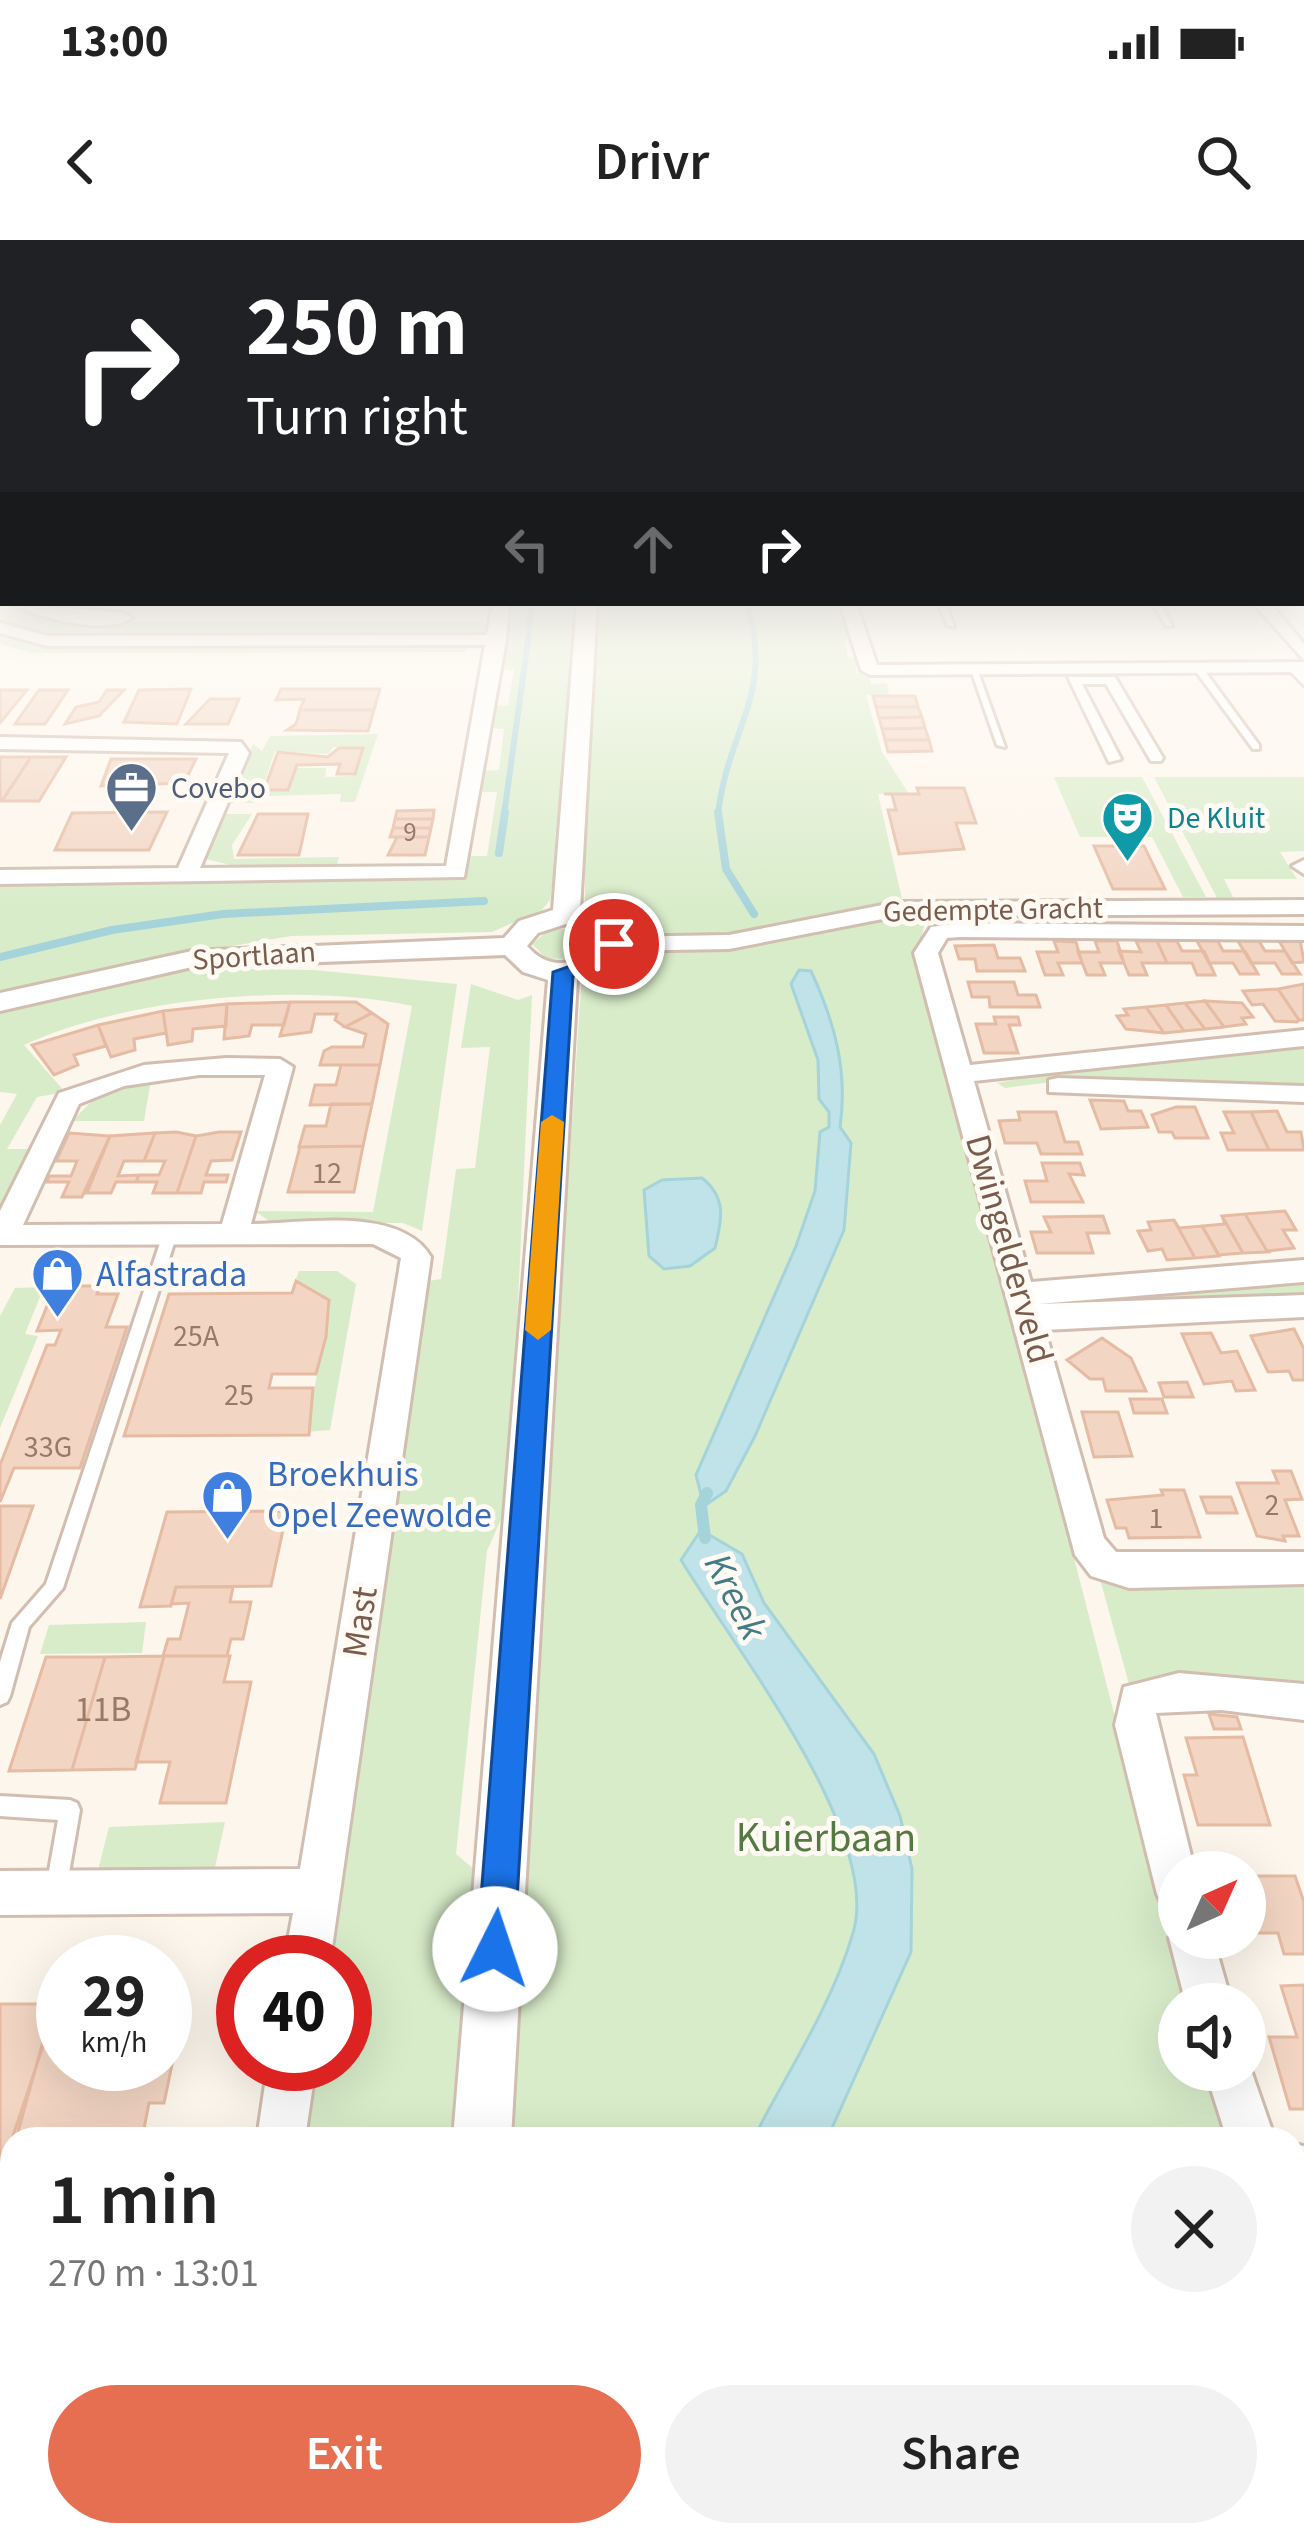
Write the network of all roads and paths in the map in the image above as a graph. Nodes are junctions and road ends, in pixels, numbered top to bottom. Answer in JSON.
{"nodes":[{"id":1,"x":486,"y":701,"type":"edge"},
{"id":2,"x":580,"y":701,"type":"edge"},
{"id":3,"x":985,"y":701,"type":"edge"},
{"id":4,"x":1084,"y":701,"type":"edge"},
{"id":5,"x":1122,"y":701,"type":"edge"},
{"id":6,"x":1222,"y":701,"type":"edge"},
{"id":7,"x":0,"y":743,"type":"edge"},
{"id":8,"x":1002,"y":745,"type":"dead end"},
{"id":9,"x":1256,"y":747,"type":"dead end"},
{"id":10,"x":1114,"y":758,"type":"dead end"},
{"id":11,"x":1156,"y":758,"type":"dead end"},
{"id":12,"x":186,"y":875,"type":"junction"},
{"id":13,"x":0,"y":877,"type":"edge"},
{"id":14,"x":1304,"y":907,"type":"edge"},
{"id":15,"x":566,"y":916,"type":"junction"},
{"id":16,"x":1304,"y":932,"type":"edge"},
{"id":17,"x":614,"y":944,"type":"junction"},
{"id":18,"x":513,"y":946,"type":"junction"},
{"id":19,"x":563,"y":972,"type":"junction"},
{"id":20,"x":0,"y":1002,"type":"edge"},
{"id":21,"x":1304,"y":1038,"type":"edge"},
{"id":22,"x":963,"y":1084,"type":"junction"},
{"id":23,"x":1304,"y":1094,"type":"edge"},
{"id":24,"x":170,"y":1234,"type":"junction"},
{"id":25,"x":234,"y":1234,"type":"junction"},
{"id":26,"x":2,"y":1235,"type":"edge"},
{"id":27,"x":1304,"y":1271,"type":"edge"},
{"id":28,"x":1024,"y":1306,"type":"junction"},
{"id":29,"x":1304,"y":1306,"type":"edge"},
{"id":30,"x":1304,"y":1568,"type":"edge"},
{"id":31,"x":0,"y":1696,"type":"edge"},
{"id":32,"x":1304,"y":1702,"type":"edge"},
{"id":33,"x":0,"y":1806,"type":"edge"},
{"id":34,"x":1168,"y":1851,"type":"edge"},
{"id":35,"x":317,"y":1891,"type":"junction"},
{"id":36,"x":57,"y":1892,"type":"junction"},
{"id":37,"x":0,"y":1893,"type":"edge"},
{"id":38,"x":311,"y":1935,"type":"edge"},
{"id":39,"x":288,"y":2091,"type":"edge"},
{"id":40,"x":1236,"y":2091,"type":"edge"},
{"id":41,"x":282,"y":2127,"type":"edge"},
{"id":42,"x":483,"y":2127,"type":"edge"},
{"id":43,"x":1247,"y":2127,"type":"edge"}],
"edges":[{"from":1,"to":12,"type":"street"},
{"from":2,"to":15,"type":"street"},
{"from":3,"to":8,"type":"lane"},
{"from":4,"to":10,"type":"street"},
{"from":5,"to":11,"type":"street"},
{"from":6,"to":9,"type":"lane"},
{"from":7,"to":12,"type":"street"},
{"from":12,"to":13,"type":"street"},
{"from":14,"to":17,"type":"street","name":"Gedempte Gracht"},
{"from":15,"to":17,"type":"street"},
{"from":15,"to":18,"type":"street"},
{"from":16,"to":22,"type":"street","name":"Dwingelderveld"},
{"from":17,"to":19,"type":"street"},
{"from":18,"to":19,"type":"street"},
{"from":18,"to":20,"type":"street","name":"Sportlaan"},
{"from":19,"to":42,"type":"street"},
{"from":21,"to":22,"type":"street"},
{"from":22,"to":23,"type":"street"},
{"from":22,"to":28,"type":"street","name":"Dwingelderveld"},
{"from":24,"to":25,"type":"street","name":"Mast"},
{"from":24,"to":26,"type":"street","name":"Mast"},
{"from":24,"to":31,"type":"lane"},
{"from":25,"to":26,"type":"street","name":"Mast"},
{"from":25,"to":35,"type":"street","name":"Mast"},
{"from":27,"to":28,"type":"street"},
{"from":28,"to":29,"type":"street"},
{"from":28,"to":30,"type":"street","name":"Dwingelderveld"},
{"from":32,"to":34,"type":"street"},
{"from":33,"to":36,"type":"lane"},
{"from":35,"to":36,"type":"street"},
{"from":35,"to":38,"type":"street","name":"Mast"},
{"from":36,"to":37,"type":"street"},
{"from":39,"to":41,"type":"street"},
{"from":40,"to":43,"type":"street"}]}
